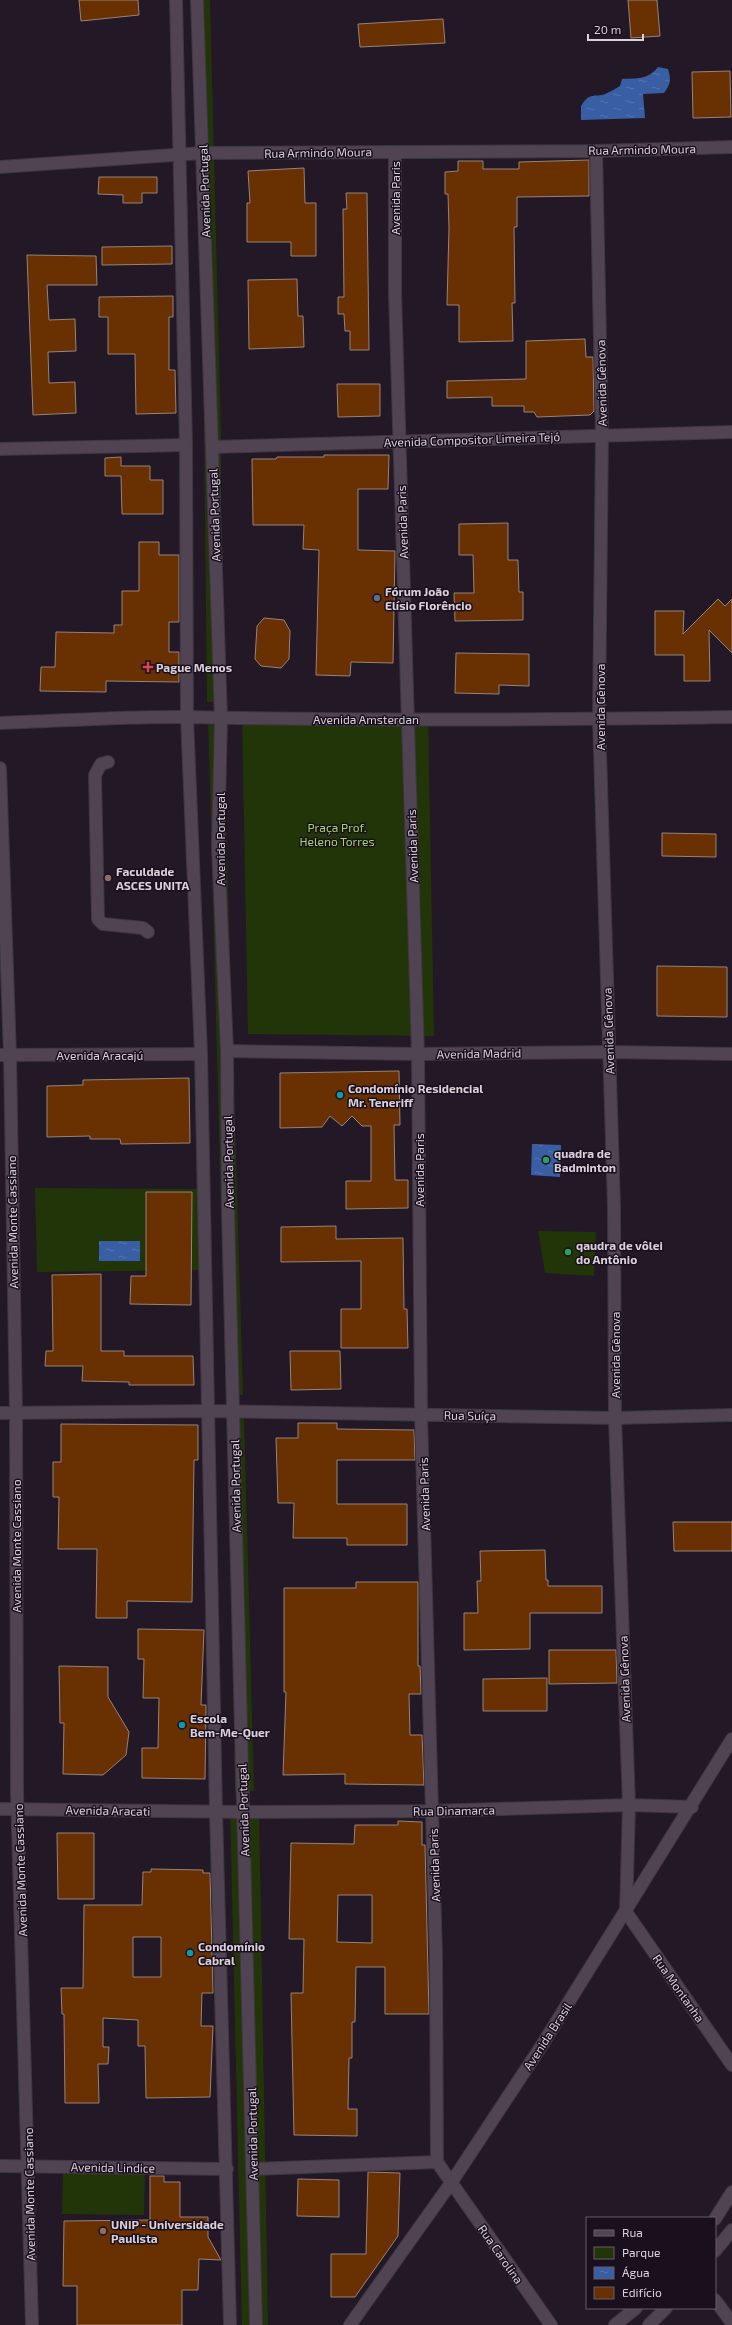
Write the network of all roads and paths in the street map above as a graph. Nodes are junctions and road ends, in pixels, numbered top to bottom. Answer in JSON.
{"nodes":[{"id":1,"x":176,"y":0,"type":"edge"},
{"id":2,"x":197,"y":0,"type":"edge"},
{"id":3,"x":732,"y":147,"type":"edge"},
{"id":4,"x":596,"y":151,"type":"junction"},
{"id":5,"x":395,"y":152,"type":"junction"},
{"id":6,"x":202,"y":153,"type":"junction"},
{"id":7,"x":180,"y":154,"type":"junction"},
{"id":8,"x":0,"y":167,"type":"edge"},
{"id":9,"x":732,"y":432,"type":"edge"},
{"id":10,"x":602,"y":434,"type":"junction"},
{"id":11,"x":400,"y":441,"type":"junction"},
{"id":12,"x":186,"y":445,"type":"junction"},
{"id":13,"x":212,"y":447,"type":"junction"},
{"id":14,"x":0,"y":449,"type":"edge"},
{"id":15,"x":187,"y":717,"type":"junction"},
{"id":16,"x":732,"y":717,"type":"edge"},
{"id":17,"x":221,"y":719,"type":"junction"},
{"id":18,"x":408,"y":720,"type":"junction"},
{"id":19,"x":599,"y":720,"type":"junction"},
{"id":20,"x":0,"y":723,"type":"edge"},
{"id":21,"x":108,"y":762,"type":"dead end"},
{"id":22,"x":0,"y":768,"type":"edge"},
{"id":23,"x":148,"y":932,"type":"dead end"},
{"id":24,"x":227,"y":1051,"type":"junction"},
{"id":25,"x":609,"y":1052,"type":"junction"},
{"id":26,"x":200,"y":1054,"type":"junction"},
{"id":27,"x":418,"y":1054,"type":"junction"},
{"id":28,"x":732,"y":1054,"type":"edge"},
{"id":29,"x":5,"y":1056,"type":"edge"},
{"id":30,"x":208,"y":1411,"type":"junction"},
{"id":31,"x":233,"y":1412,"type":"junction"},
{"id":32,"x":0,"y":1413,"type":"edge"},
{"id":33,"x":16,"y":1413,"type":"junction"},
{"id":34,"x":421,"y":1414,"type":"junction"},
{"id":35,"x":732,"y":1415,"type":"edge"},
{"id":36,"x":615,"y":1418,"type":"junction"},
{"id":37,"x":732,"y":1739,"type":"edge"},
{"id":38,"x":629,"y":1806,"type":"junction"},
{"id":39,"x":692,"y":1807,"type":"junction"},
{"id":40,"x":0,"y":1809,"type":"edge"},
{"id":41,"x":18,"y":1809,"type":"junction"},
{"id":42,"x":216,"y":1811,"type":"junction"},
{"id":43,"x":432,"y":1811,"type":"junction"},
{"id":44,"x":243,"y":1812,"type":"junction"},
{"id":45,"x":626,"y":1912,"type":"junction"},
{"id":46,"x":732,"y":2065,"type":"edge"},
{"id":47,"x":437,"y":2162,"type":"junction"},
{"id":48,"x":0,"y":2166,"type":"edge"},
{"id":49,"x":29,"y":2166,"type":"junction"},
{"id":50,"x":227,"y":2169,"type":"junction"},
{"id":51,"x":252,"y":2169,"type":"junction"},
{"id":52,"x":451,"y":2183,"type":"junction"},
{"id":53,"x":732,"y":2192,"type":"edge"},
{"id":54,"x":716,"y":2217,"type":"edge"},
{"id":55,"x":732,"y":2230,"type":"edge"},
{"id":56,"x":716,"y":2250,"type":"edge"},
{"id":57,"x":716,"y":2301,"type":"edge"},
{"id":58,"x":635,"y":2309,"type":"edge"},
{"id":59,"x":665,"y":2309,"type":"edge"},
{"id":60,"x":732,"y":2323,"type":"edge"},
{"id":61,"x":32,"y":2325,"type":"edge"},
{"id":62,"x":230,"y":2325,"type":"edge"},
{"id":63,"x":256,"y":2325,"type":"edge"},
{"id":64,"x":350,"y":2325,"type":"edge"},
{"id":65,"x":552,"y":2325,"type":"edge"},
{"id":66,"x":616,"y":2325,"type":"edge"},
{"id":67,"x":649,"y":2325,"type":"edge"}],
"edges":[{"from":1,"to":7,"type":"street","name":"Avenida Portugal"},
{"from":2,"to":6,"type":"street","name":"Avenida Portugal"},
{"from":3,"to":4,"type":"street","name":"Rua Armindo Moura"},
{"from":4,"to":5,"type":"street","name":"Rua Armindo Moura"},
{"from":4,"to":10,"type":"street","name":"Avenida Gênova"},
{"from":5,"to":6,"type":"street","name":"Rua Armindo Moura"},
{"from":5,"to":11,"type":"street","name":"Avenida Paris"},
{"from":6,"to":7,"type":"street","name":"Rua Armindo Moura"},
{"from":6,"to":13,"type":"street","name":"Avenida Portugal"},
{"from":7,"to":8,"type":"street","name":"Rua Armindo Moura"},
{"from":7,"to":12,"type":"street","name":"Avenida Portugal"},
{"from":9,"to":10,"type":"street","name":"Avenida Compositor Limeira Tejó"},
{"from":10,"to":11,"type":"street","name":"Avenida Compositor Limeira Tejó"},
{"from":10,"to":19,"type":"street","name":"Avenida Gênova"},
{"from":11,"to":13,"type":"street","name":"Avenida Compositor Limeira Tejó"},
{"from":11,"to":18,"type":"street","name":"Avenida Paris"},
{"from":12,"to":14,"type":"street"},
{"from":12,"to":15,"type":"street","name":"Avenida Portugal"},
{"from":13,"to":17,"type":"street","name":"Avenida Portugal"},
{"from":15,"to":17,"type":"street","name":"Avenida Amsterdan"},
{"from":15,"to":20,"type":"street","name":"Avenida Amsterdan"},
{"from":15,"to":26,"type":"street","name":"Avenida Portugal"},
{"from":16,"to":19,"type":"street","name":"Avenida Amsterdan"},
{"from":17,"to":18,"type":"street","name":"Avenida Amsterdan"},
{"from":17,"to":24,"type":"street","name":"Avenida Portugal"},
{"from":18,"to":19,"type":"street","name":"Avenida Amsterdan"},
{"from":18,"to":27,"type":"street","name":"Avenida Paris"},
{"from":19,"to":25,"type":"street","name":"Avenida Gênova"},
{"from":21,"to":23,"type":"street"},
{"from":22,"to":29,"type":"street","name":"Avenida Monte Cassiano"},
{"from":24,"to":27,"type":"street","name":"Avenida Madrid"},
{"from":24,"to":31,"type":"street","name":"Avenida Portugal"},
{"from":25,"to":27,"type":"street","name":"Avenida Madrid"},
{"from":25,"to":28,"type":"street","name":"Avenida Madrid"},
{"from":25,"to":36,"type":"street","name":"Avenida Gênova"},
{"from":26,"to":29,"type":"street","name":"Avenida Aracajú"},
{"from":26,"to":30,"type":"street","name":"Avenida Portugal"},
{"from":27,"to":34,"type":"street","name":"Avenida Paris"},
{"from":29,"to":33,"type":"street","name":"Avenida Monte Cassiano"},
{"from":30,"to":31,"type":"street","name":"Rua Suíça"},
{"from":30,"to":33,"type":"street","name":"Rua Suíça"},
{"from":30,"to":42,"type":"street","name":"Avenida Portugal"},
{"from":31,"to":34,"type":"street","name":"Rua Suíça"},
{"from":31,"to":44,"type":"street","name":"Avenida Portugal"},
{"from":32,"to":33,"type":"street","name":"Rua Suíça"},
{"from":33,"to":41,"type":"street","name":"Avenida Monte Cassiano"},
{"from":34,"to":36,"type":"street","name":"Rua Suíça"},
{"from":34,"to":43,"type":"street","name":"Avenida Paris"},
{"from":35,"to":36,"type":"street","name":"Rua Suíça"},
{"from":36,"to":38,"type":"street","name":"Avenida Gênova"},
{"from":37,"to":39,"type":"street","name":"Avenida Brasil"},
{"from":38,"to":39,"type":"street","name":"Rua Dinamarca"},
{"from":38,"to":43,"type":"street","name":"Rua Dinamarca"},
{"from":38,"to":45,"type":"street","name":"Avenida Gênova"},
{"from":39,"to":45,"type":"street","name":"Avenida Brasil"},
{"from":40,"to":41,"type":"street","name":"Avenida Aracati"},
{"from":41,"to":42,"type":"street","name":"Avenida Aracati"},
{"from":41,"to":49,"type":"street","name":"Avenida Monte Cassiano"},
{"from":42,"to":44,"type":"street","name":"Rua Dinamarca"},
{"from":42,"to":50,"type":"street","name":"Avenida Portugal"},
{"from":43,"to":44,"type":"street","name":"Rua Dinamarca"},
{"from":43,"to":47,"type":"street","name":"Avenida Paris"},
{"from":44,"to":51,"type":"street","name":"Avenida Portugal"},
{"from":45,"to":46,"type":"street","name":"Rua Montanha"},
{"from":45,"to":52,"type":"street","name":"Avenida Brasil"},
{"from":47,"to":51,"type":"street"},
{"from":47,"to":52,"type":"street"},
{"from":48,"to":49,"type":"street","name":"Avenida Lindice"},
{"from":49,"to":50,"type":"street","name":"Avenida Lindice"},
{"from":49,"to":61,"type":"street","name":"Avenida Monte Cassiano"},
{"from":50,"to":62,"type":"street","name":"Avenida Portugal"},
{"from":51,"to":63,"type":"street","name":"Avenida Portugal"},
{"from":52,"to":64,"type":"street","name":"Avenida Brasil"},
{"from":52,"to":65,"type":"street","name":"Rua Carolina"},
{"from":53,"to":54,"type":"street"},
{"from":55,"to":56,"type":"street"},
{"from":57,"to":60,"type":"street"},
{"from":58,"to":66,"type":"street"},
{"from":59,"to":67,"type":"street"}]}
